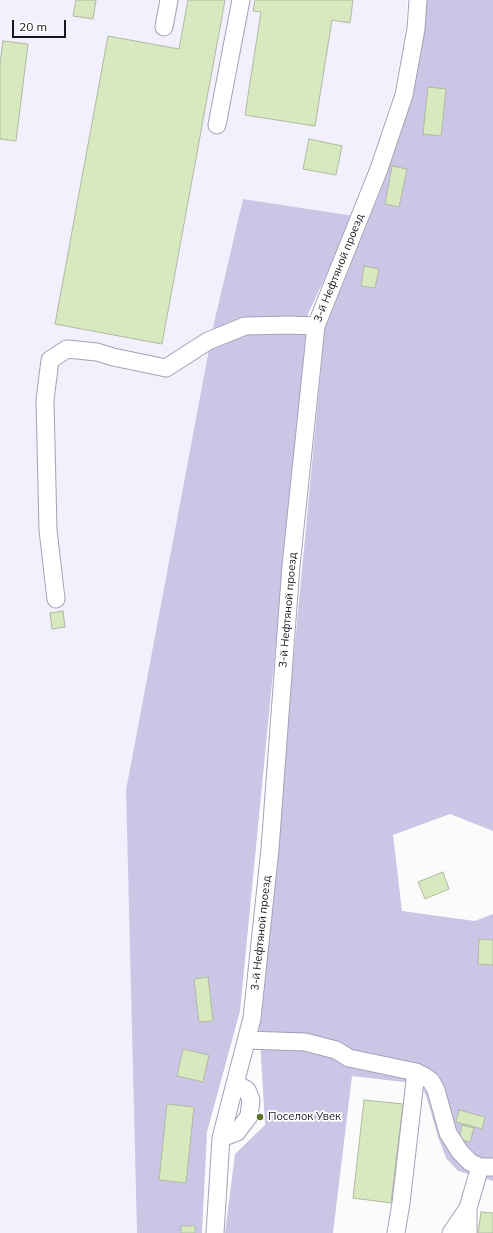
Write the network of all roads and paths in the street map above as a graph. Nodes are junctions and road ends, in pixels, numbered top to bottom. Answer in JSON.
{"nodes":[{"id":1,"x":169,"y":0,"type":"edge"},
{"id":2,"x":241,"y":0,"type":"edge"},
{"id":3,"x":418,"y":0,"type":"edge"},
{"id":4,"x":164,"y":27,"type":"dead end"},
{"id":5,"x":217,"y":125,"type":"dead end"},
{"id":6,"x":316,"y":326,"type":"junction"},
{"id":7,"x":56,"y":599,"type":"dead end"},
{"id":8,"x":246,"y":1040,"type":"junction"},
{"id":9,"x":416,"y":1072,"type":"junction"},
{"id":10,"x":487,"y":1167,"type":"edge"},
{"id":11,"x":468,"y":1208,"type":"junction"},
{"id":12,"x":215,"y":1233,"type":"edge"},
{"id":13,"x":396,"y":1233,"type":"edge"},
{"id":14,"x":452,"y":1233,"type":"edge"},
{"id":15,"x":468,"y":1233,"type":"edge"}],
"edges":[{"from":1,"to":4,"type":"street"},
{"from":2,"to":5,"type":"street"},
{"from":3,"to":6,"type":"street","name":"3-й Нефтяной проезд"},
{"from":6,"to":7,"type":"street"},
{"from":6,"to":8,"type":"street","name":"3-й Нефтяной проезд"},
{"from":8,"to":9,"type":"street"},
{"from":8,"to":12,"type":"street","name":"3-й Нефтяной проезд"},
{"from":9,"to":10,"type":"street"},
{"from":9,"to":13,"type":"street"},
{"from":10,"to":11,"type":"street"},
{"from":11,"to":14,"type":"street"},
{"from":11,"to":15,"type":"street"}]}
